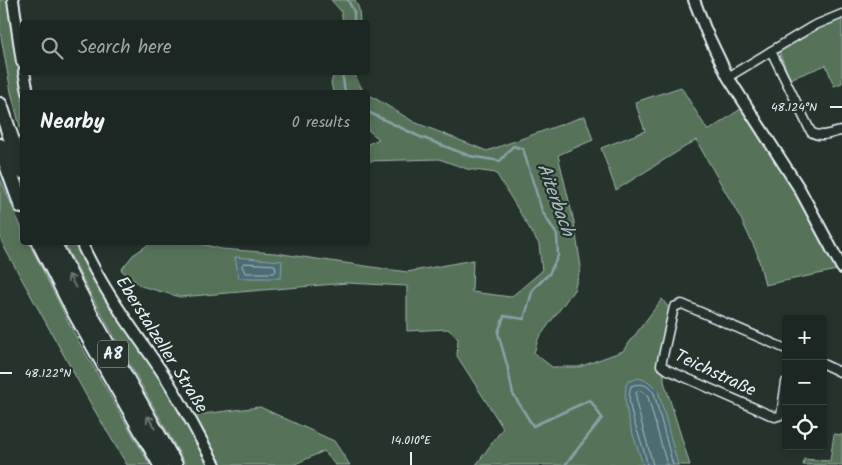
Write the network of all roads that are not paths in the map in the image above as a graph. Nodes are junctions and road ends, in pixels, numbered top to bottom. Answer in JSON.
{"nodes":[{"id":1,"x":13,"y":0,"type":"edge"},
{"id":2,"x":694,"y":0,"type":"edge"},
{"id":3,"x":842,"y":14,"type":"edge"},
{"id":4,"x":20,"y":48,"type":"edge"},
{"id":5,"x":771,"y":51,"type":"junction"},
{"id":6,"x":25,"y":75,"type":"edge"},
{"id":7,"x":728,"y":76,"type":"junction"},
{"id":8,"x":28,"y":90,"type":"edge"},
{"id":9,"x":0,"y":105,"type":"edge"},
{"id":10,"x":842,"y":131,"type":"edge"},
{"id":11,"x":0,"y":146,"type":"edge"},
{"id":12,"x":20,"y":166,"type":"edge"},
{"id":13,"x":20,"y":201,"type":"edge"},
{"id":14,"x":41,"y":245,"type":"edge"},
{"id":15,"x":55,"y":245,"type":"edge"},
{"id":16,"x":82,"y":245,"type":"edge"},
{"id":17,"x":842,"y":268,"type":"edge"},
{"id":18,"x":782,"y":347,"type":"edge"},
{"id":19,"x":827,"y":366,"type":"edge"},
{"id":20,"x":842,"y":373,"type":"edge"},
{"id":21,"x":783,"y":405,"type":"edge"},
{"id":22,"x":160,"y":465,"type":"edge"},
{"id":23,"x":175,"y":465,"type":"edge"},
{"id":24,"x":215,"y":465,"type":"edge"}],
"edges":[{"from":1,"to":4,"type":"street"},
{"from":2,"to":7,"type":"street"},
{"from":3,"to":5,"type":"street"},
{"from":5,"to":7,"type":"street"},
{"from":5,"to":10,"type":"street"},
{"from":6,"to":8,"type":"street"},
{"from":7,"to":17,"type":"street"},
{"from":9,"to":12,"type":"highway"},
{"from":11,"to":13,"type":"highway"},
{"from":14,"to":22,"type":"highway","number":"A8"},
{"from":23,"to":15,"type":"highway","number":"A8","one_way":true},
{"from":16,"to":24,"type":"street","name":"Eberstalzeller Straße"},
{"from":18,"to":21,"type":"street","name":"Teichstraße"},
{"from":19,"to":20,"type":"street"}]}
